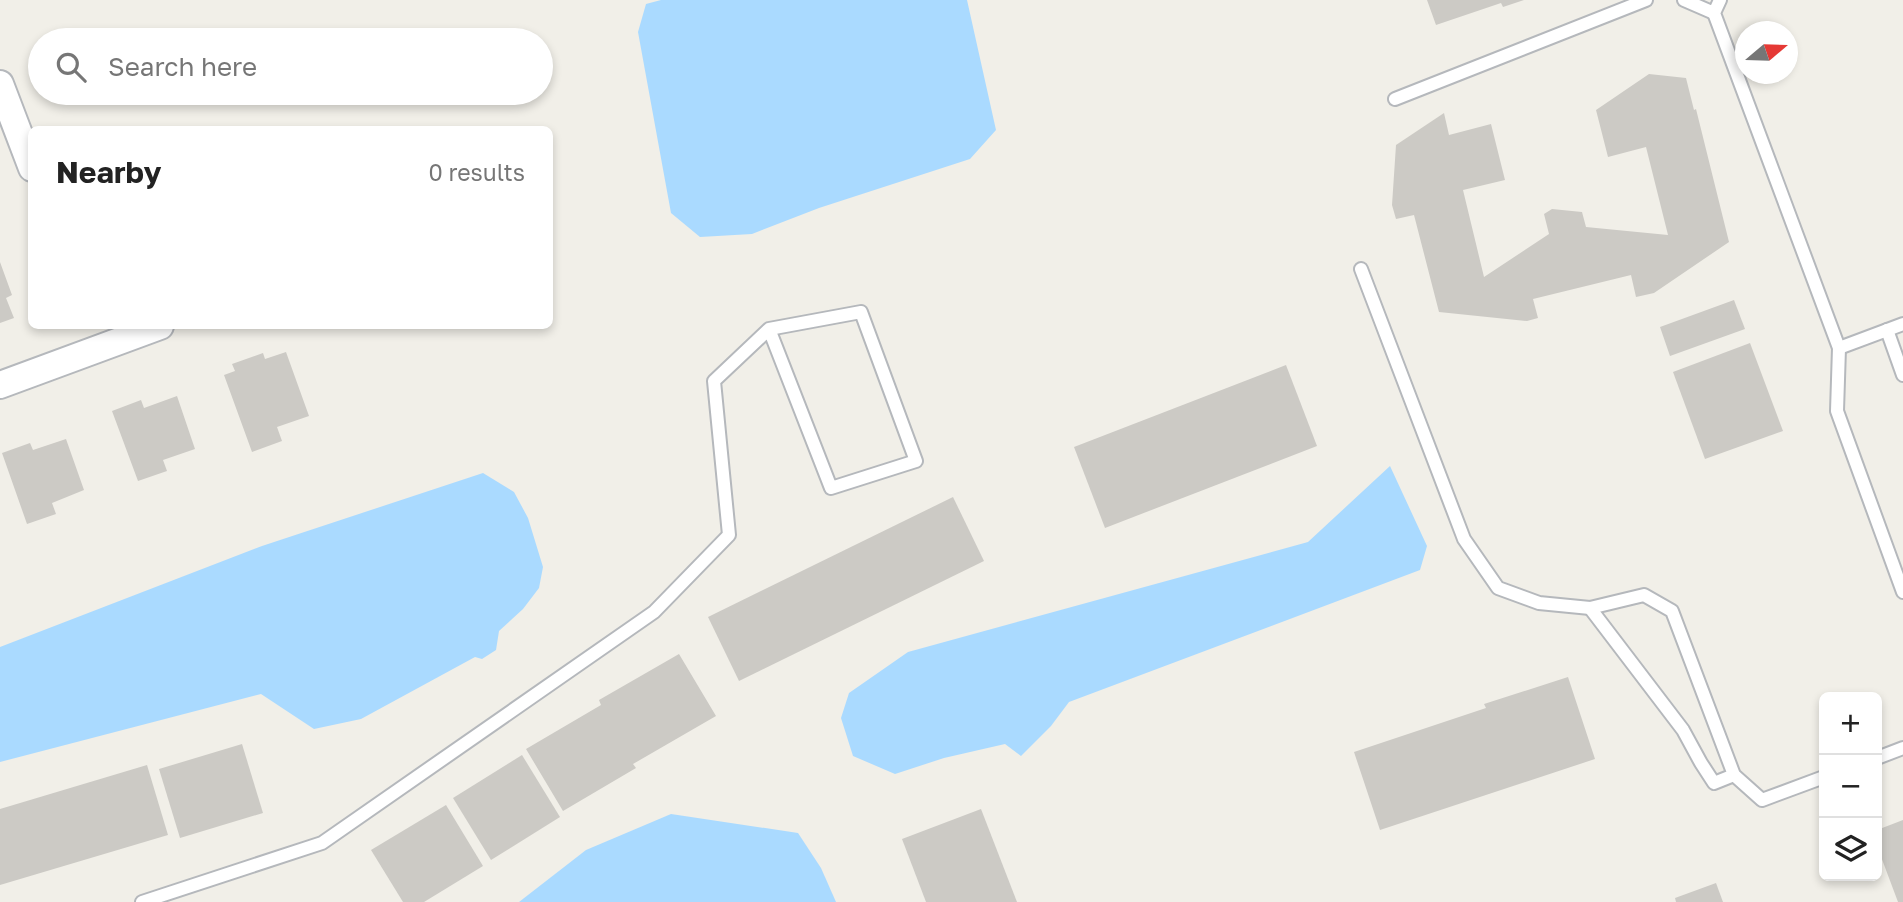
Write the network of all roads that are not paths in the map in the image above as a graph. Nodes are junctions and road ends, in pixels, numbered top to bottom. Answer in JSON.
{"nodes":[{"id":1,"x":1646,"y":0,"type":"edge"},
{"id":2,"x":1684,"y":0,"type":"edge"},
{"id":3,"x":1720,"y":0,"type":"edge"},
{"id":4,"x":1714,"y":13,"type":"junction"},
{"id":5,"x":0,"y":84,"type":"edge"},
{"id":6,"x":1395,"y":99,"type":"dead end"},
{"id":7,"x":28,"y":157,"type":"edge"},
{"id":8,"x":1361,"y":269,"type":"dead end"},
{"id":9,"x":1903,"y":324,"type":"edge"},
{"id":10,"x":142,"y":329,"type":"edge"},
{"id":11,"x":769,"y":329,"type":"junction"},
{"id":12,"x":1887,"y":330,"type":"junction"},
{"id":13,"x":95,"y":337,"type":"edge"},
{"id":14,"x":1839,"y":348,"type":"junction"},
{"id":15,"x":1903,"y":375,"type":"edge"},
{"id":16,"x":0,"y":385,"type":"edge"},
{"id":17,"x":1903,"y":592,"type":"edge"},
{"id":18,"x":1590,"y":608,"type":"junction"},
{"id":19,"x":1903,"y":748,"type":"edge"},
{"id":20,"x":1882,"y":756,"type":"edge"},
{"id":21,"x":1734,"y":775,"type":"junction"},
{"id":22,"x":1819,"y":779,"type":"edge"},
{"id":23,"x":142,"y":902,"type":"edge"}],
"edges":[{"from":1,"to":6,"type":"lane"},
{"from":2,"to":4,"type":"lane"},
{"from":3,"to":4,"type":"lane"},
{"from":4,"to":14,"type":"lane"},
{"from":5,"to":7,"type":"street"},
{"from":8,"to":18,"type":"lane"},
{"from":9,"to":12,"type":"lane"},
{"from":10,"to":13,"type":"street"},
{"from":11,"to":11,"type":"lane"},
{"from":11,"to":23,"type":"lane"},
{"from":12,"to":14,"type":"lane"},
{"from":12,"to":15,"type":"lane"},
{"from":13,"to":16,"type":"street"},
{"from":14,"to":17,"type":"lane"},
{"from":18,"to":21,"type":"lane"},
{"from":18,"to":21,"type":"lane"},
{"from":19,"to":20,"type":"lane"},
{"from":21,"to":22,"type":"lane"}]}
